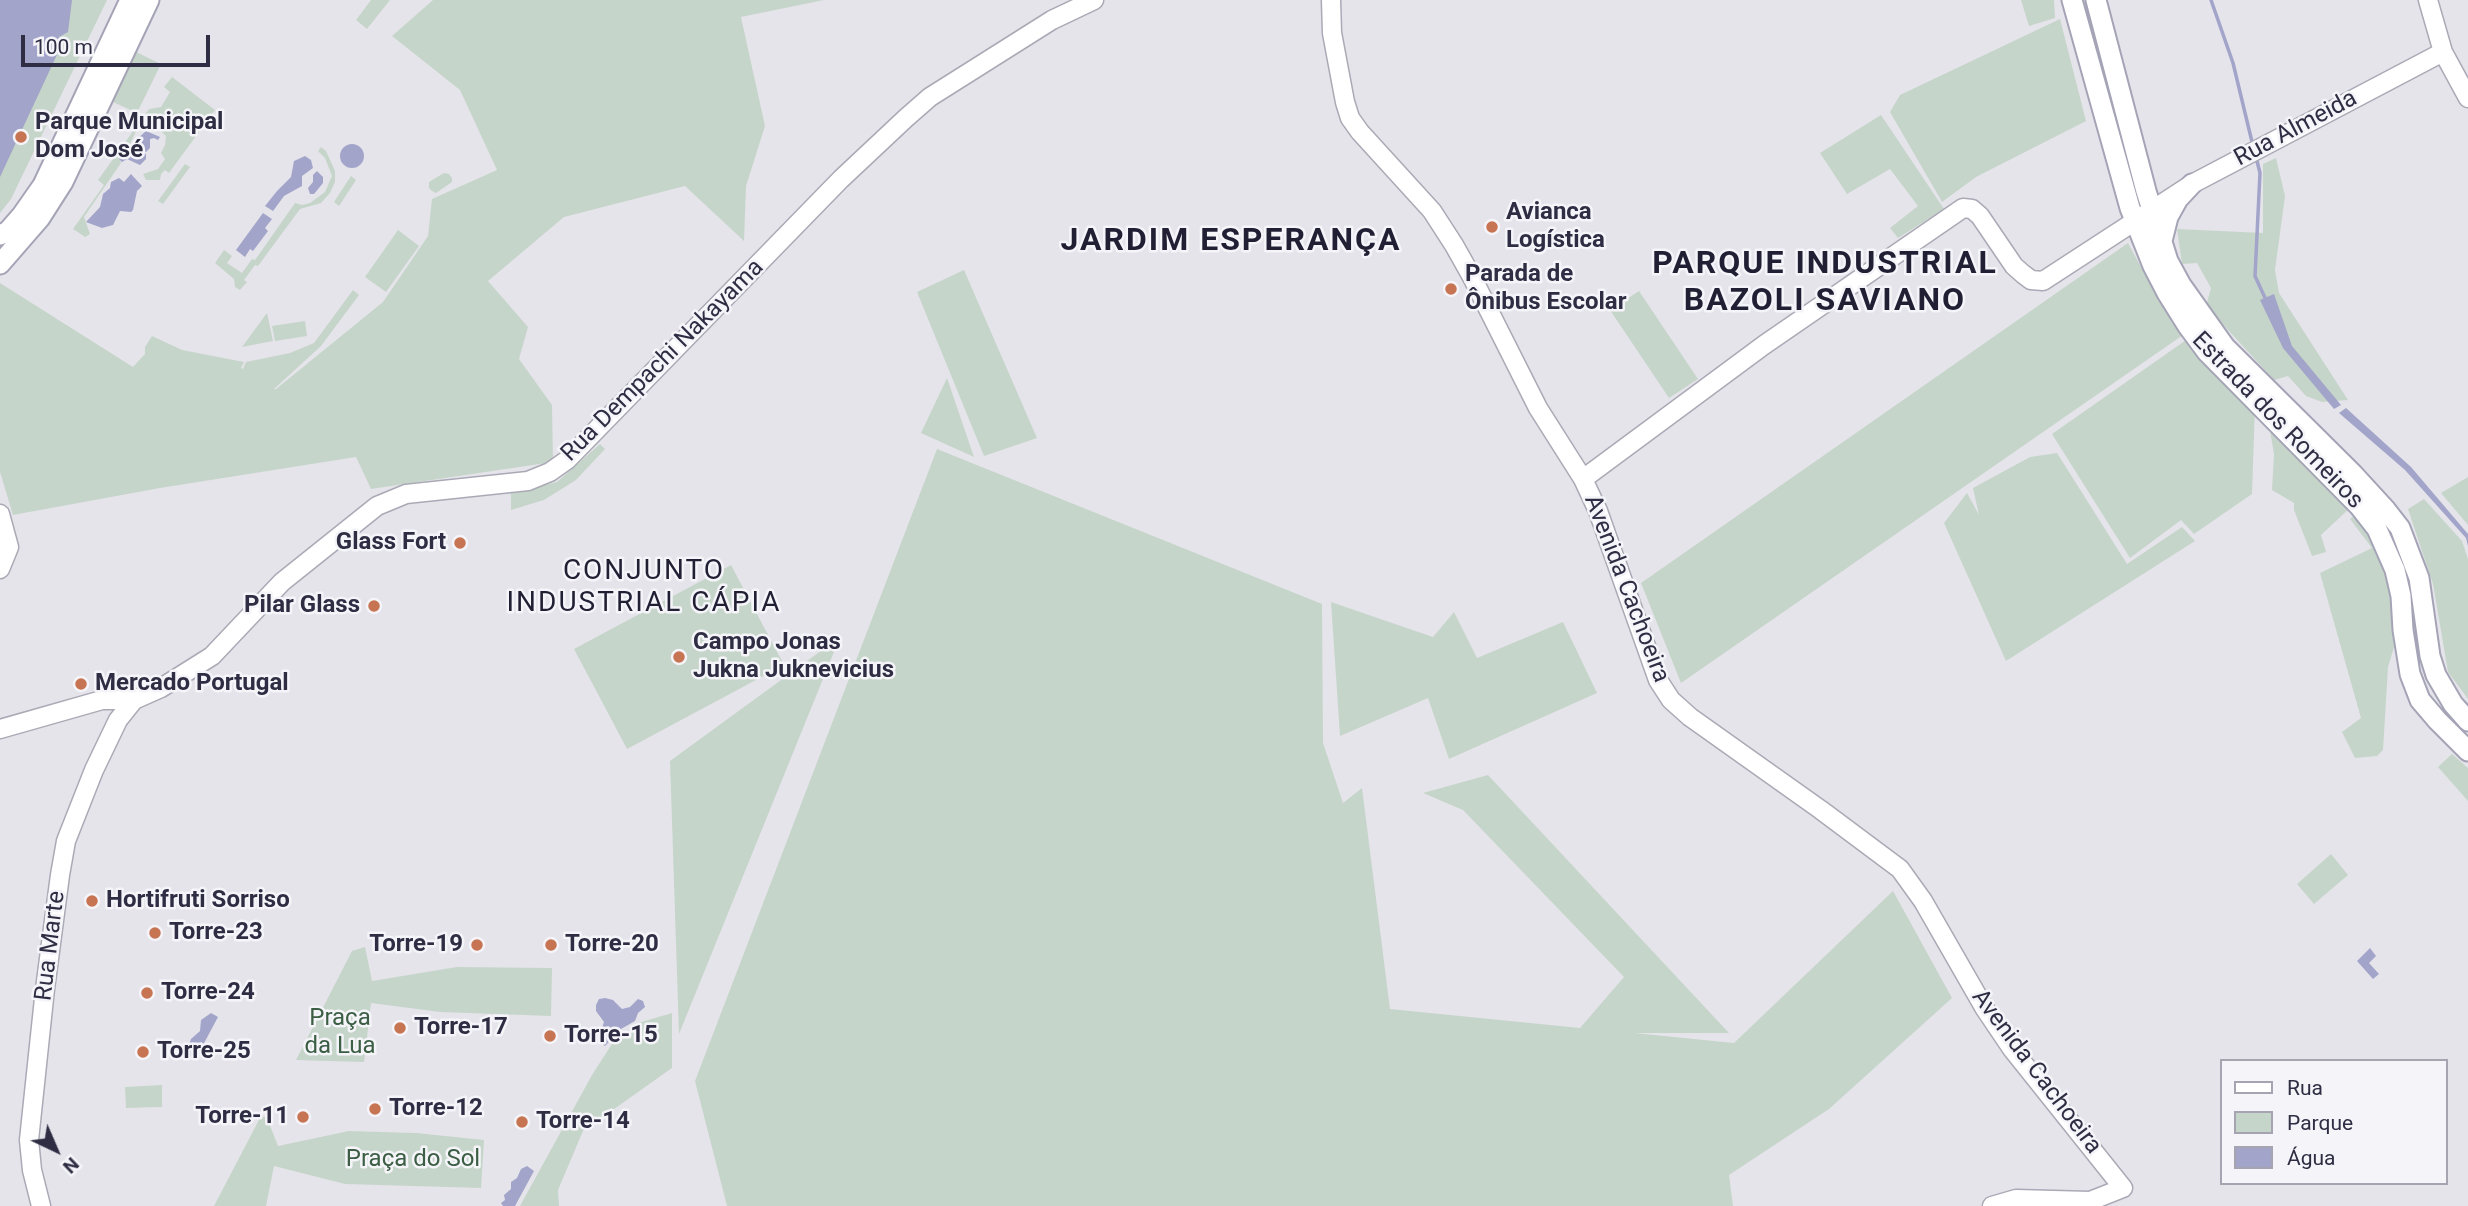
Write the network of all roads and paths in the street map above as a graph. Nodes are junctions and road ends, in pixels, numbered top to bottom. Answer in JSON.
{"nodes":[{"id":1,"x":130,"y":0,"type":"edge"},
{"id":2,"x":149,"y":0,"type":"edge"},
{"id":3,"x":1094,"y":0,"type":"edge"},
{"id":4,"x":1331,"y":0,"type":"edge"},
{"id":5,"x":2072,"y":0,"type":"edge"},
{"id":6,"x":2096,"y":0,"type":"edge"},
{"id":7,"x":2428,"y":0,"type":"edge"},
{"id":8,"x":2443,"y":52,"type":"junction"},
{"id":9,"x":2468,"y":98,"type":"edge"},
{"id":10,"x":2119,"y":168,"type":"junction"},
{"id":11,"x":2192,"y":184,"type":"junction"},
{"id":12,"x":2146,"y":191,"type":"junction"},
{"id":13,"x":2173,"y":196,"type":"junction"},
{"id":14,"x":2144,"y":216,"type":"junction"},
{"id":15,"x":0,"y":235,"type":"edge"},
{"id":16,"x":2162,"y":242,"type":"junction"},
{"id":17,"x":0,"y":264,"type":"edge"},
{"id":18,"x":1583,"y":479,"type":"junction"},
{"id":19,"x":0,"y":514,"type":"edge"},
{"id":20,"x":0,"y":569,"type":"edge"},
{"id":21,"x":2410,"y":674,"type":"junction"},
{"id":22,"x":2436,"y":674,"type":"junction"},
{"id":23,"x":134,"y":700,"type":"junction"},
{"id":24,"x":2468,"y":721,"type":"edge"},
{"id":25,"x":0,"y":729,"type":"edge"},
{"id":26,"x":2468,"y":751,"type":"edge"},
{"id":27,"x":41,"y":1206,"type":"edge"},
{"id":28,"x":1992,"y":1206,"type":"edge"}],
"edges":[{"from":1,"to":15,"type":"main road"},
{"from":2,"to":17,"type":"main road"},
{"from":3,"to":23,"type":"street","name":"Rua Dempachi Nakayama"},
{"from":4,"to":18,"type":"street","name":"Avenida Cachoeira"},
{"from":5,"to":10,"type":"main road","name":"Estrada dos Romeiros"},
{"from":6,"to":12,"type":"main road","name":"Estrada dos Romeiros"},
{"from":7,"to":8,"type":"street"},
{"from":8,"to":9,"type":"street"},
{"from":8,"to":11,"type":"street","name":"Rua Almeida"},
{"from":10,"to":12,"type":"main road"},
{"from":10,"to":14,"type":"main road","name":"Estrada dos Romeiros"},
{"from":11,"to":13,"type":"street","name":"Rua Almeida"},
{"from":11,"to":16,"type":"main road"},
{"from":12,"to":13,"type":"main road"},
{"from":12,"to":14,"type":"main road","name":"Estrada dos Romeiros"},
{"from":13,"to":14,"type":"street","name":"Rua Almeida"},
{"from":14,"to":16,"type":"main road","name":"Estrada dos Romeiros"},
{"from":14,"to":18,"type":"street","name":"Rua Almeida"},
{"from":14,"to":21,"type":"main road","name":"Estrada dos Romeiros"},
{"from":16,"to":22,"type":"main road","name":"Estrada dos Romeiros"},
{"from":18,"to":28,"type":"street","name":"Avenida Cachoeira"},
{"from":19,"to":20,"type":"street"},
{"from":21,"to":22,"type":"main road"},
{"from":21,"to":26,"type":"main road","name":"Estrada dos Romeiros"},
{"from":22,"to":24,"type":"main road","name":"Estrada dos Romeiros"},
{"from":23,"to":25,"type":"street"},
{"from":23,"to":27,"type":"street","name":"Rua Marte"}]}
